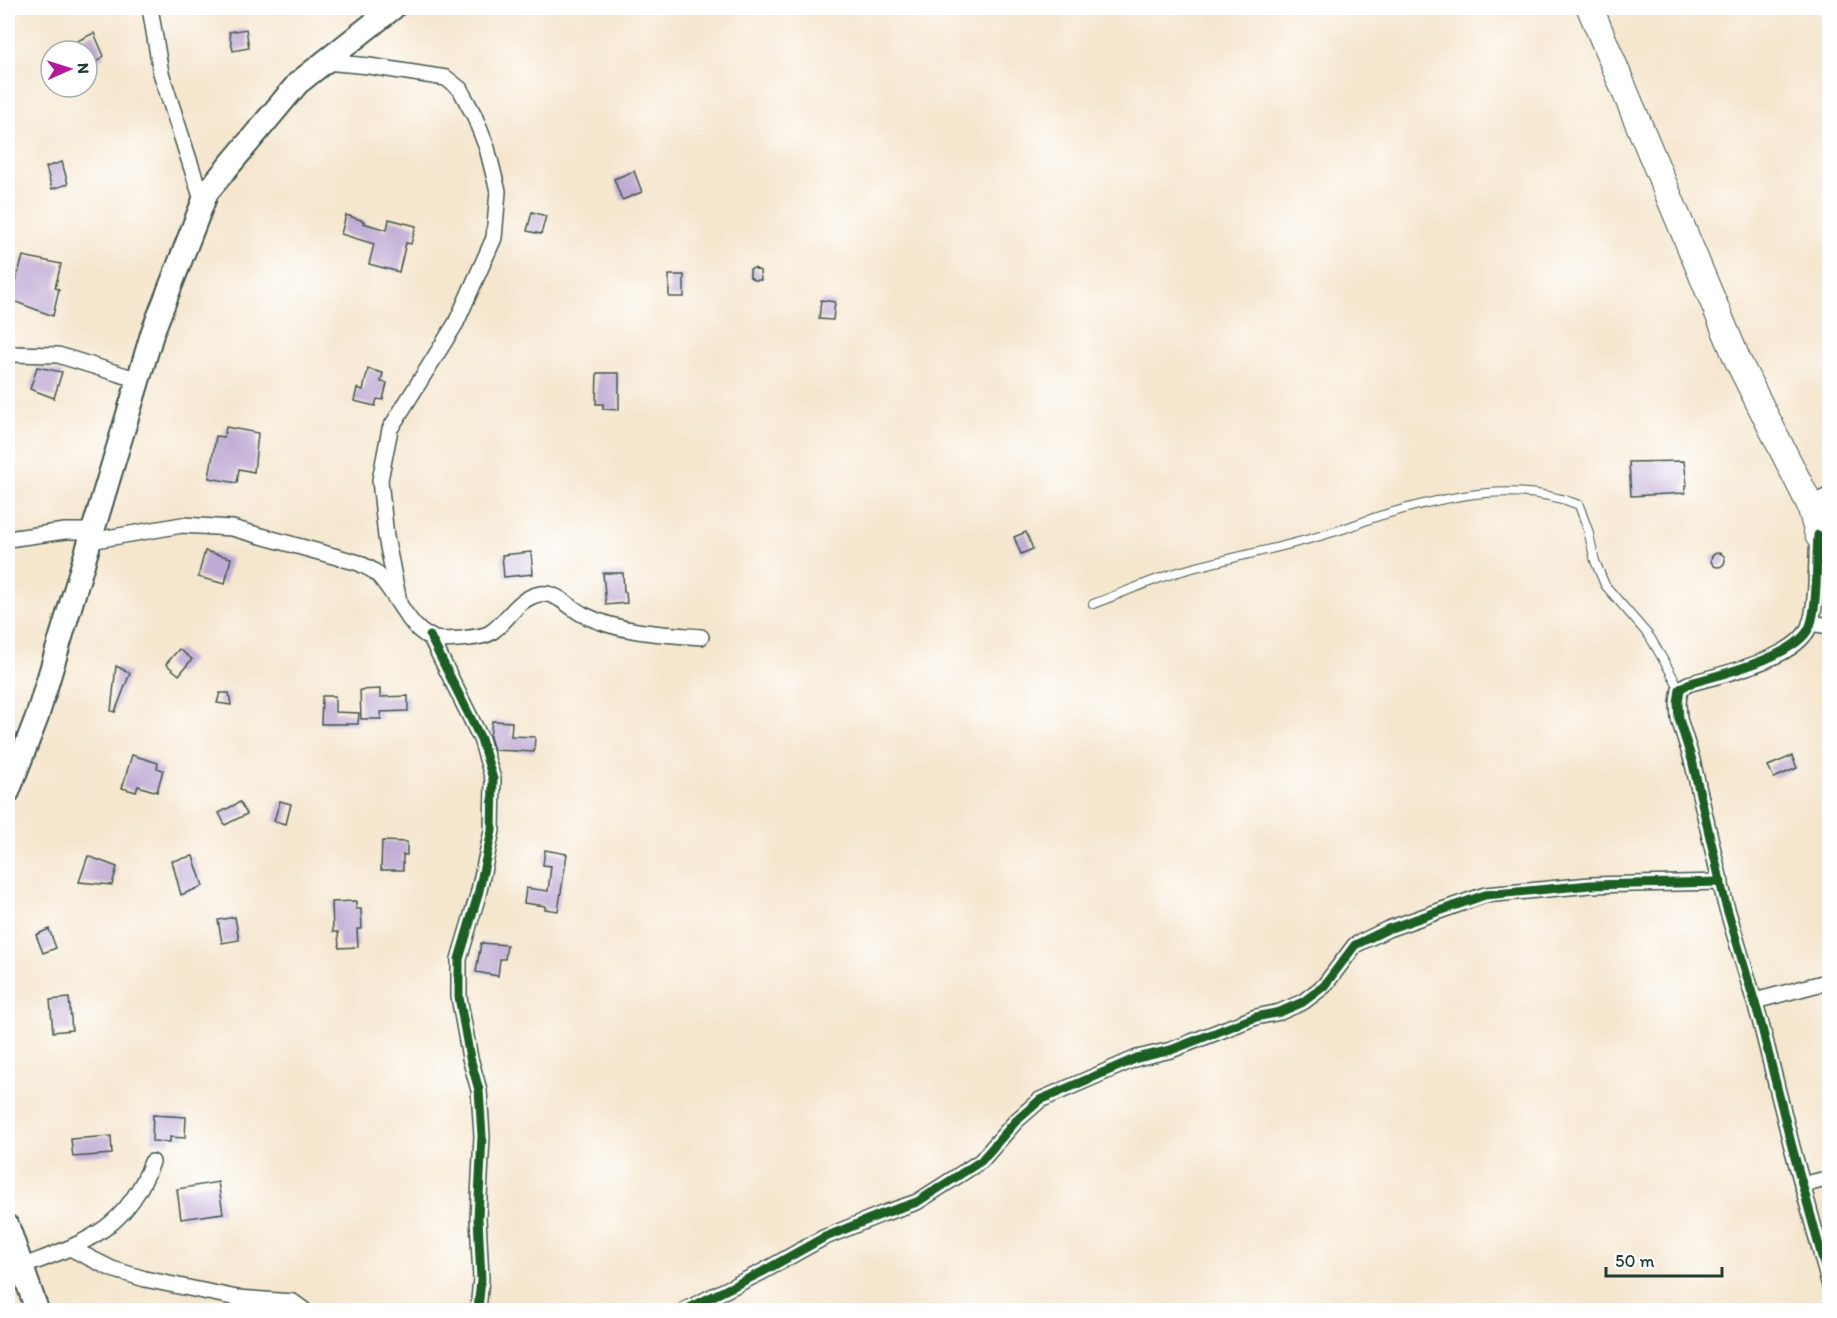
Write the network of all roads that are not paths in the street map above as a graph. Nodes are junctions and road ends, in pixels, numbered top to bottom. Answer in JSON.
{"nodes":[{"id":1,"x":150,"y":8,"type":"edge"},
{"id":2,"x":393,"y":8,"type":"edge"},
{"id":3,"x":1590,"y":8,"type":"edge"},
{"id":4,"x":325,"y":62,"type":"junction"},
{"id":5,"x":203,"y":204,"type":"junction"},
{"id":6,"x":8,"y":354,"type":"edge"},
{"id":7,"x":139,"y":380,"type":"junction"},
{"id":8,"x":1820,"y":500,"type":"edge"},
{"id":9,"x":92,"y":536,"type":"junction"},
{"id":10,"x":8,"y":539,"type":"edge"},
{"id":11,"x":1824,"y":544,"type":"edge"},
{"id":12,"x":399,"y":602,"type":"junction"},
{"id":13,"x":1093,"y":604,"type":"dead end"},
{"id":14,"x":1810,"y":623,"type":"junction"},
{"id":15,"x":1830,"y":626,"type":"edge"},
{"id":16,"x":430,"y":636,"type":"junction"},
{"id":17,"x":701,"y":637,"type":"dead end"},
{"id":18,"x":1680,"y":689,"type":"junction"},
{"id":19,"x":8,"y":792,"type":"edge"},
{"id":20,"x":1721,"y":882,"type":"junction"},
{"id":21,"x":1830,"y":981,"type":"edge"},
{"id":22,"x":1755,"y":1001,"type":"junction"},
{"id":23,"x":152,"y":1161,"type":"dead end"},
{"id":24,"x":1830,"y":1178,"type":"edge"},
{"id":25,"x":1802,"y":1185,"type":"junction"},
{"id":26,"x":8,"y":1227,"type":"edge"},
{"id":27,"x":70,"y":1248,"type":"junction"},
{"id":28,"x":22,"y":1267,"type":"junction"},
{"id":29,"x":1830,"y":1286,"type":"edge"},
{"id":30,"x":37,"y":1311,"type":"edge"},
{"id":31,"x":304,"y":1311,"type":"edge"},
{"id":32,"x":478,"y":1311,"type":"edge"},
{"id":33,"x":685,"y":1311,"type":"edge"}],
"edges":[{"from":1,"to":5,"type":"street"},
{"from":2,"to":4,"type":"main road"},
{"from":3,"to":8,"type":"highway"},
{"from":4,"to":5,"type":"main road"},
{"from":4,"to":12,"type":"street"},
{"from":5,"to":7,"type":"main road"},
{"from":6,"to":7,"type":"street"},
{"from":7,"to":9,"type":"main road"},
{"from":8,"to":11,"type":"highway"},
{"from":9,"to":10,"type":"street"},
{"from":9,"to":12,"type":"street"},
{"from":9,"to":19,"type":"main road"},
{"from":11,"to":14,"type":"street"},
{"from":12,"to":16,"type":"street"},
{"from":13,"to":18,"type":"lane"},
{"from":14,"to":15,"type":"street"},
{"from":14,"to":18,"type":"street"},
{"from":16,"to":17,"type":"street"},
{"from":16,"to":32,"type":"street"},
{"from":18,"to":20,"type":"street"},
{"from":20,"to":22,"type":"street"},
{"from":20,"to":33,"type":"street"},
{"from":21,"to":22,"type":"street"},
{"from":22,"to":25,"type":"street"},
{"from":23,"to":27,"type":"street"},
{"from":24,"to":25,"type":"street"},
{"from":25,"to":29,"type":"street"},
{"from":26,"to":28,"type":"main road"},
{"from":27,"to":28,"type":"street"},
{"from":27,"to":31,"type":"street"},
{"from":28,"to":30,"type":"main road"}]}
